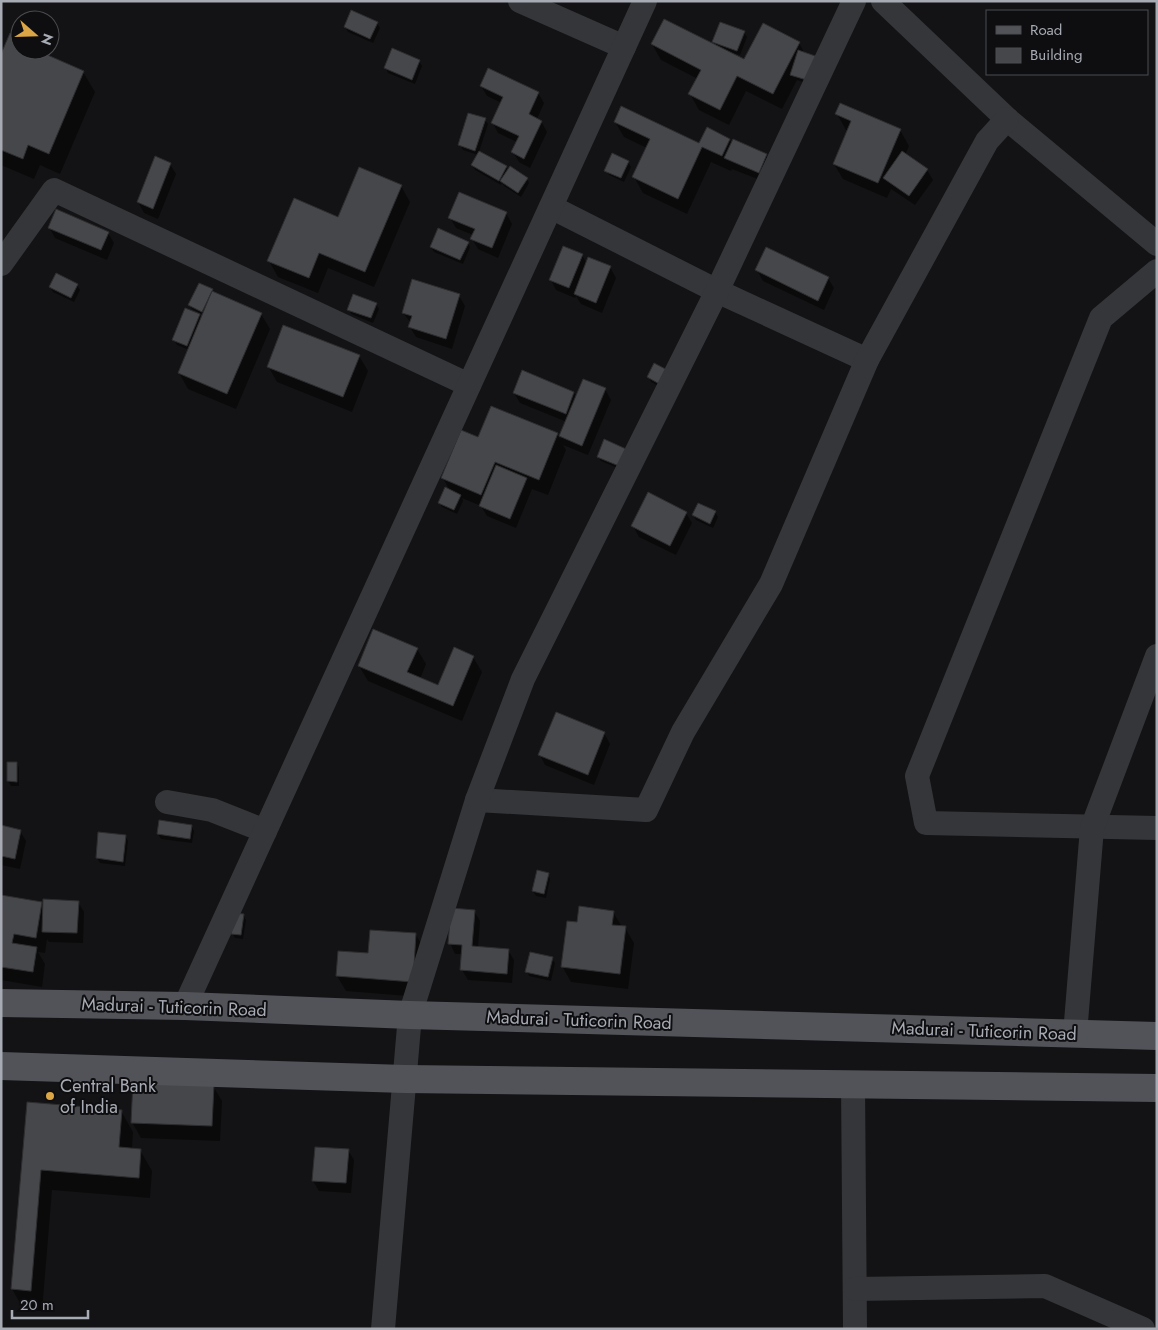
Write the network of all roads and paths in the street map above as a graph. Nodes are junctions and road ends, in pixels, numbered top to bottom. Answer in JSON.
{"nodes":[{"id":1,"x":520,"y":1,"type":"edge"},
{"id":2,"x":646,"y":1,"type":"edge"},
{"id":3,"x":854,"y":1,"type":"edge"},
{"id":4,"x":883,"y":1,"type":"edge"},
{"id":5,"x":624,"y":47,"type":"junction"},
{"id":6,"x":1007,"y":119,"type":"junction"},
{"id":7,"x":552,"y":207,"type":"junction"},
{"id":8,"x":1157,"y":244,"type":"edge"},
{"id":9,"x":1,"y":264,"type":"edge"},
{"id":10,"x":1157,"y":271,"type":"edge"},
{"id":11,"x":717,"y":291,"type":"junction"},
{"id":12,"x":867,"y":360,"type":"junction"},
{"id":13,"x":470,"y":385,"type":"junction"},
{"id":14,"x":1157,"y":656,"type":"edge"},
{"id":15,"x":477,"y":800,"type":"junction"},
{"id":16,"x":167,"y":802,"type":"dead end"},
{"id":17,"x":1092,"y":828,"type":"junction"},
{"id":18,"x":1157,"y":828,"type":"edge"},
{"id":19,"x":265,"y":831,"type":"junction"},
{"id":20,"x":1,"y":1003,"type":"edge"},
{"id":21,"x":185,"y":1006,"type":"junction"},
{"id":22,"x":410,"y":1015,"type":"junction"},
{"id":23,"x":1075,"y":1034,"type":"junction"},
{"id":24,"x":1157,"y":1036,"type":"edge"},
{"id":25,"x":1,"y":1066,"type":"edge"},
{"id":26,"x":405,"y":1079,"type":"junction"},
{"id":27,"x":853,"y":1084,"type":"junction"},
{"id":28,"x":1157,"y":1088,"type":"edge"},
{"id":29,"x":855,"y":1289,"type":"junction"},
{"id":30,"x":382,"y":1329,"type":"edge"},
{"id":31,"x":855,"y":1329,"type":"edge"},
{"id":32,"x":1143,"y":1329,"type":"edge"}],
"edges":[{"from":1,"to":5,"type":"street"},
{"from":2,"to":5,"type":"street"},
{"from":3,"to":11,"type":"street"},
{"from":4,"to":6,"type":"street"},
{"from":5,"to":7,"type":"street"},
{"from":6,"to":8,"type":"street"},
{"from":6,"to":12,"type":"street"},
{"from":7,"to":11,"type":"street"},
{"from":7,"to":13,"type":"street"},
{"from":9,"to":13,"type":"street"},
{"from":10,"to":17,"type":"street"},
{"from":11,"to":12,"type":"street"},
{"from":11,"to":15,"type":"street"},
{"from":12,"to":15,"type":"street"},
{"from":13,"to":19,"type":"street"},
{"from":14,"to":17,"type":"street"},
{"from":15,"to":22,"type":"street"},
{"from":16,"to":19,"type":"street"},
{"from":17,"to":18,"type":"street"},
{"from":17,"to":23,"type":"street"},
{"from":19,"to":21,"type":"street"},
{"from":20,"to":21,"type":"main road","name":"Madurai - Tuticorin Road"},
{"from":21,"to":22,"type":"main road","name":"Madurai - Tuticorin Road"},
{"from":22,"to":23,"type":"main road","name":"Madurai - Tuticorin Road"},
{"from":22,"to":26,"type":"street"},
{"from":23,"to":24,"type":"main road","name":"Madurai - Tuticorin Road"},
{"from":25,"to":26,"type":"main road"},
{"from":26,"to":27,"type":"main road"},
{"from":26,"to":30,"type":"street"},
{"from":27,"to":28,"type":"main road"},
{"from":27,"to":29,"type":"street"},
{"from":29,"to":31,"type":"street"},
{"from":29,"to":32,"type":"street"}]}
